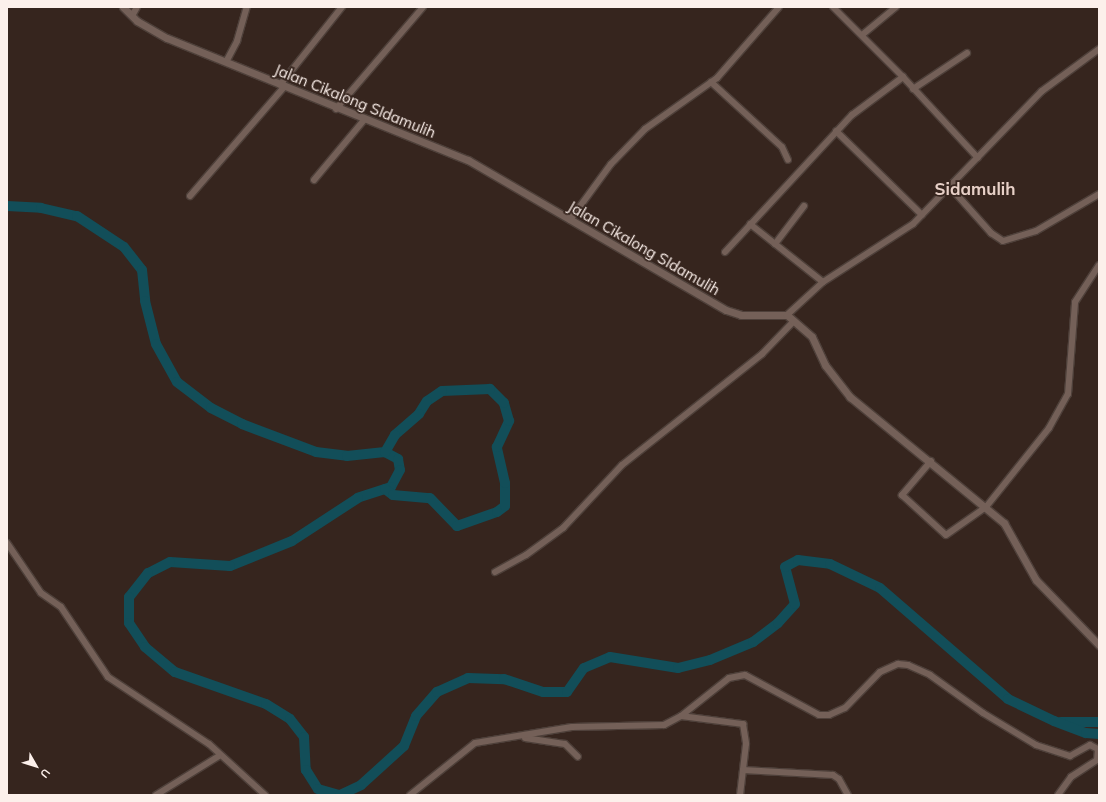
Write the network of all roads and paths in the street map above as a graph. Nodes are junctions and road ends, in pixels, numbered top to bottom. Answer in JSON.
{"nodes":[{"id":1,"x":123,"y":7,"type":"edge"},
{"id":2,"x":137,"y":7,"type":"edge"},
{"id":3,"x":247,"y":7,"type":"edge"},
{"id":4,"x":342,"y":7,"type":"edge"},
{"id":5,"x":423,"y":7,"type":"edge"},
{"id":6,"x":779,"y":7,"type":"edge"},
{"id":7,"x":833,"y":7,"type":"edge"},
{"id":8,"x":896,"y":7,"type":"edge"},
{"id":9,"x":132,"y":16,"type":"junction"},
{"id":10,"x":862,"y":35,"type":"junction"},
{"id":11,"x":1099,"y":49,"type":"edge"},
{"id":12,"x":967,"y":53,"type":"dead end"},
{"id":13,"x":226,"y":62,"type":"junction"},
{"id":14,"x":903,"y":77,"type":"junction"},
{"id":15,"x":711,"y":82,"type":"junction"},
{"id":16,"x":282,"y":86,"type":"junction"},
{"id":17,"x":913,"y":89,"type":"junction"},
{"id":18,"x":336,"y":108,"type":"junction"},
{"id":19,"x":364,"y":120,"type":"junction"},
{"id":20,"x":836,"y":131,"type":"junction"},
{"id":21,"x":978,"y":158,"type":"junction"},
{"id":22,"x":788,"y":160,"type":"dead end"},
{"id":23,"x":314,"y":180,"type":"dead end"},
{"id":24,"x":950,"y":188,"type":"junction"},
{"id":25,"x":1099,"y":194,"type":"edge"},
{"id":26,"x":190,"y":196,"type":"dead end"},
{"id":27,"x":804,"y":206,"type":"dead end"},
{"id":28,"x":922,"y":215,"type":"junction"},
{"id":29,"x":570,"y":220,"type":"junction"},
{"id":30,"x":750,"y":224,"type":"junction"},
{"id":31,"x":775,"y":244,"type":"junction"},
{"id":32,"x":725,"y":252,"type":"dead end"},
{"id":33,"x":1099,"y":265,"type":"edge"},
{"id":34,"x":823,"y":282,"type":"junction"},
{"id":35,"x":787,"y":315,"type":"junction"},
{"id":36,"x":793,"y":322,"type":"junction"},
{"id":37,"x":931,"y":461,"type":"junction"},
{"id":38,"x":986,"y":507,"type":"junction"},
{"id":39,"x":7,"y":543,"type":"edge"},
{"id":40,"x":495,"y":572,"type":"dead end"},
{"id":41,"x":1099,"y":645,"type":"edge"},
{"id":42,"x":681,"y":716,"type":"junction"},
{"id":43,"x":503,"y":738,"type":"junction"},
{"id":44,"x":219,"y":756,"type":"junction"},
{"id":45,"x":578,"y":757,"type":"dead end"},
{"id":46,"x":743,"y":770,"type":"junction"},
{"id":47,"x":156,"y":795,"type":"edge"},
{"id":48,"x":265,"y":795,"type":"edge"},
{"id":49,"x":410,"y":795,"type":"edge"},
{"id":50,"x":740,"y":795,"type":"edge"},
{"id":51,"x":848,"y":795,"type":"edge"},
{"id":52,"x":1058,"y":795,"type":"edge"}],
"edges":[{"from":1,"to":9,"type":"street","name":"Jalan Cikalong SIdamulih"},
{"from":2,"to":9,"type":"street"},
{"from":3,"to":13,"type":"street"},
{"from":4,"to":16,"type":"street"},
{"from":5,"to":18,"type":"street"},
{"from":6,"to":15,"type":"street"},
{"from":7,"to":10,"type":"street"},
{"from":8,"to":10,"type":"street"},
{"from":9,"to":13,"type":"street","name":"Jalan Cikalong SIdamulih"},
{"from":10,"to":14,"type":"street"},
{"from":11,"to":21,"type":"street"},
{"from":12,"to":17,"type":"street"},
{"from":13,"to":16,"type":"street","name":"Jalan Cikalong SIdamulih"},
{"from":14,"to":17,"type":"street"},
{"from":14,"to":20,"type":"street"},
{"from":15,"to":22,"type":"street"},
{"from":15,"to":29,"type":"street"},
{"from":16,"to":18,"type":"street","name":"Jalan Cikalong SIdamulih"},
{"from":16,"to":26,"type":"street"},
{"from":17,"to":21,"type":"street"},
{"from":18,"to":19,"type":"street","name":"Jalan Cikalong SIdamulih"},
{"from":19,"to":23,"type":"street"},
{"from":19,"to":29,"type":"street","name":"Jalan Cikalong SIdamulih"},
{"from":20,"to":28,"type":"street"},
{"from":20,"to":30,"type":"street"},
{"from":21,"to":24,"type":"street"},
{"from":24,"to":25,"type":"street"},
{"from":24,"to":28,"type":"street"},
{"from":27,"to":31,"type":"street"},
{"from":28,"to":34,"type":"street"},
{"from":29,"to":35,"type":"street","name":"Jalan Cikalong SIdamulih"},
{"from":30,"to":31,"type":"street"},
{"from":30,"to":32,"type":"street"},
{"from":31,"to":34,"type":"street"},
{"from":33,"to":38,"type":"street"},
{"from":34,"to":35,"type":"street"},
{"from":35,"to":36,"type":"street"},
{"from":36,"to":37,"type":"street"},
{"from":36,"to":40,"type":"street"},
{"from":37,"to":38,"type":"street"},
{"from":37,"to":38,"type":"street"},
{"from":38,"to":41,"type":"street"},
{"from":39,"to":44,"type":"street"},
{"from":42,"to":43,"type":"street"},
{"from":42,"to":46,"type":"street"},
{"from":42,"to":52,"type":"street"},
{"from":43,"to":45,"type":"street"},
{"from":43,"to":49,"type":"street"},
{"from":44,"to":47,"type":"street"},
{"from":44,"to":48,"type":"street"},
{"from":46,"to":50,"type":"street"},
{"from":46,"to":51,"type":"street"}]}
